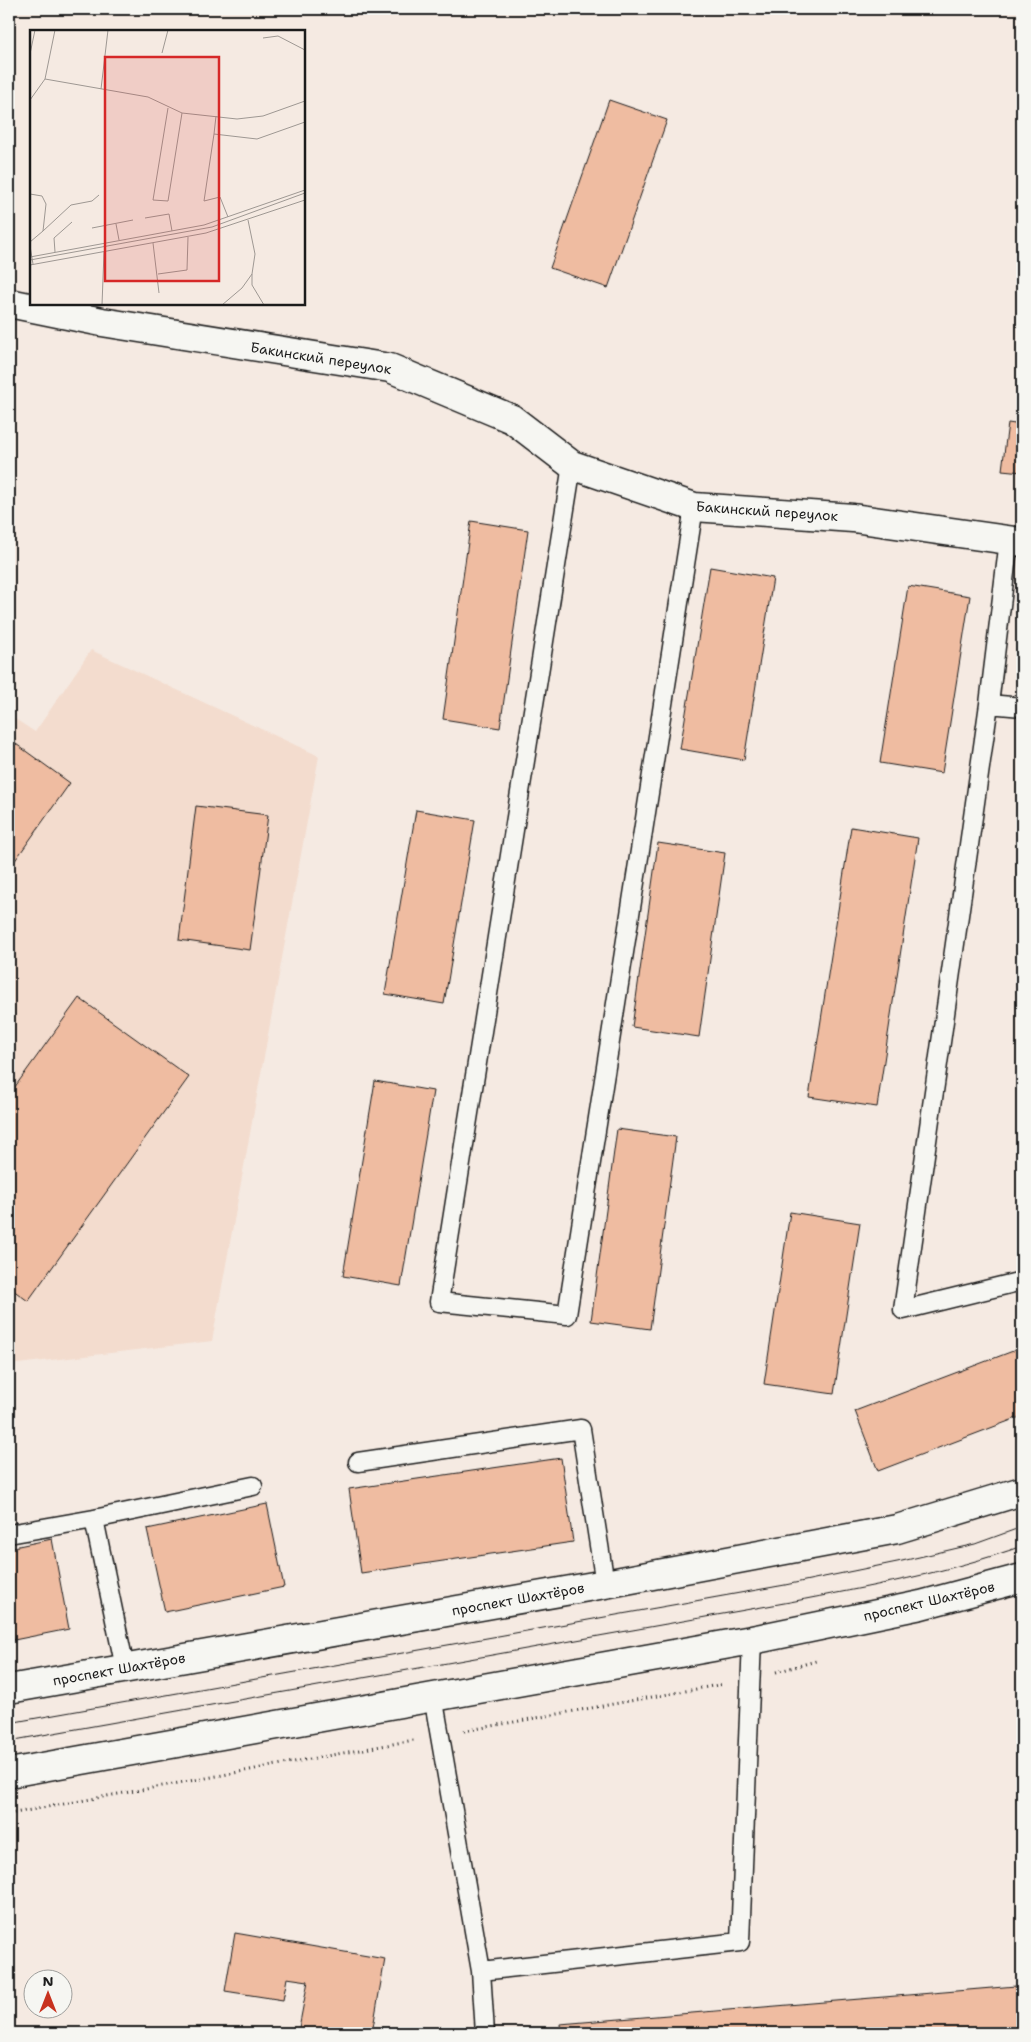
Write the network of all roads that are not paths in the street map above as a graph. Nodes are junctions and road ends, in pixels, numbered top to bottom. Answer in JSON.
{"nodes":[{"id":1,"x":9,"y":304,"type":"edge"},
{"id":2,"x":572,"y":465,"type":"junction"},
{"id":3,"x":694,"y":507,"type":"junction"},
{"id":4,"x":1016,"y":541,"type":"edge"},
{"id":5,"x":990,"y":704,"type":"junction"},
{"id":6,"x":1022,"y":707,"type":"edge"},
{"id":7,"x":1022,"y":1281,"type":"edge"},
{"id":8,"x":358,"y":1462,"type":"dead end"},
{"id":9,"x":253,"y":1486,"type":"dead end"},
{"id":10,"x":1022,"y":1491,"type":"edge"},
{"id":11,"x":94,"y":1519,"type":"junction"},
{"id":12,"x":9,"y":1534,"type":"edge"},
{"id":13,"x":1022,"y":1578,"type":"edge"},
{"id":14,"x":606,"y":1584,"type":"junction"},
{"id":15,"x":752,"y":1640,"type":"junction"},
{"id":16,"x":125,"y":1668,"type":"junction"},
{"id":17,"x":9,"y":1689,"type":"edge"},
{"id":18,"x":433,"y":1696,"type":"junction"},
{"id":19,"x":9,"y":1773,"type":"edge"},
{"id":20,"x":481,"y":1971,"type":"junction"},
{"id":21,"x":485,"y":2033,"type":"edge"}],
"edges":[{"from":1,"to":2,"type":"main road","name":"Бакинский переулок"},
{"from":2,"to":3,"type":"main road","name":"Бакинский переулок"},
{"from":2,"to":3,"type":"lane"},
{"from":3,"to":4,"type":"main road","name":"Бакинский переулок"},
{"from":4,"to":5,"type":"lane"},
{"from":5,"to":6,"type":"lane"},
{"from":5,"to":7,"type":"lane"},
{"from":8,"to":14,"type":"lane"},
{"from":9,"to":11,"type":"lane"},
{"from":10,"to":14,"type":"main road","name":"проспект Шахтёров"},
{"from":11,"to":12,"type":"lane"},
{"from":11,"to":16,"type":"lane"},
{"from":13,"to":15,"type":"main road","name":"проспект Шахтёров"},
{"from":14,"to":16,"type":"main road","name":"проспект Шахтёров"},
{"from":15,"to":18,"type":"main road","name":"проспект Шахтёров"},
{"from":15,"to":20,"type":"lane"},
{"from":16,"to":17,"type":"main road","name":"проспект Шахтёров"},
{"from":18,"to":19,"type":"main road","name":"проспект Шахтёров"},
{"from":18,"to":20,"type":"lane"},
{"from":20,"to":21,"type":"lane"}]}
